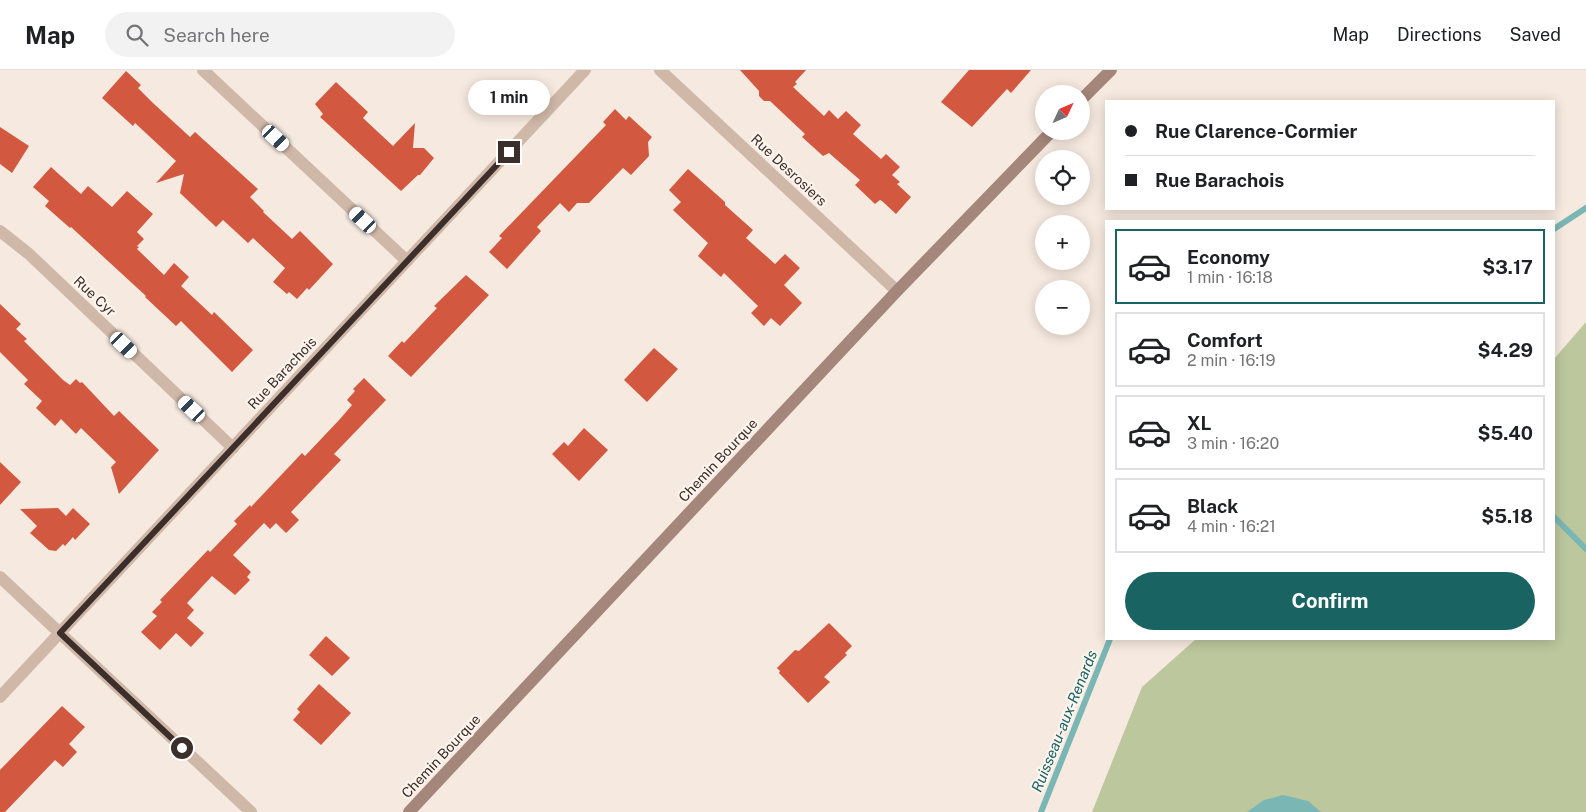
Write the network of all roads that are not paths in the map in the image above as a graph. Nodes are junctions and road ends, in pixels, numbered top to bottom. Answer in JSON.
{"nodes":[{"id":1,"x":203,"y":70,"type":"edge"},
{"id":2,"x":585,"y":70,"type":"edge"},
{"id":3,"x":660,"y":70,"type":"edge"},
{"id":4,"x":1111,"y":70,"type":"edge"},
{"id":5,"x":1090,"y":91,"type":"edge"},
{"id":6,"x":1043,"y":140,"type":"edge"},
{"id":7,"x":0,"y":231,"type":"edge"},
{"id":8,"x":407,"y":261,"type":"junction"},
{"id":9,"x":897,"y":291,"type":"junction"},
{"id":10,"x":233,"y":448,"type":"junction"},
{"id":11,"x":0,"y":577,"type":"edge"},
{"id":12,"x":60,"y":633,"type":"junction"},
{"id":13,"x":0,"y":697,"type":"edge"},
{"id":14,"x":250,"y":812,"type":"edge"},
{"id":15,"x":409,"y":812,"type":"edge"}],
"edges":[{"from":1,"to":8,"type":"street"},
{"from":2,"to":8,"type":"street","name":"Rue Barachois"},
{"from":3,"to":9,"type":"street","name":"Rue Desrosiers"},
{"from":4,"to":5,"type":"street"},
{"from":6,"to":9,"type":"street","name":"Chemin Bourque"},
{"from":7,"to":10,"type":"street","name":"Rue Cyr"},
{"from":8,"to":10,"type":"street","name":"Rue Barachois"},
{"from":9,"to":15,"type":"street","name":"Chemin Bourque"},
{"from":10,"to":12,"type":"street","name":"Rue Barachois"},
{"from":11,"to":12,"type":"street"},
{"from":12,"to":13,"type":"street","name":"Rue Barachois"},
{"from":12,"to":14,"type":"street"}]}
